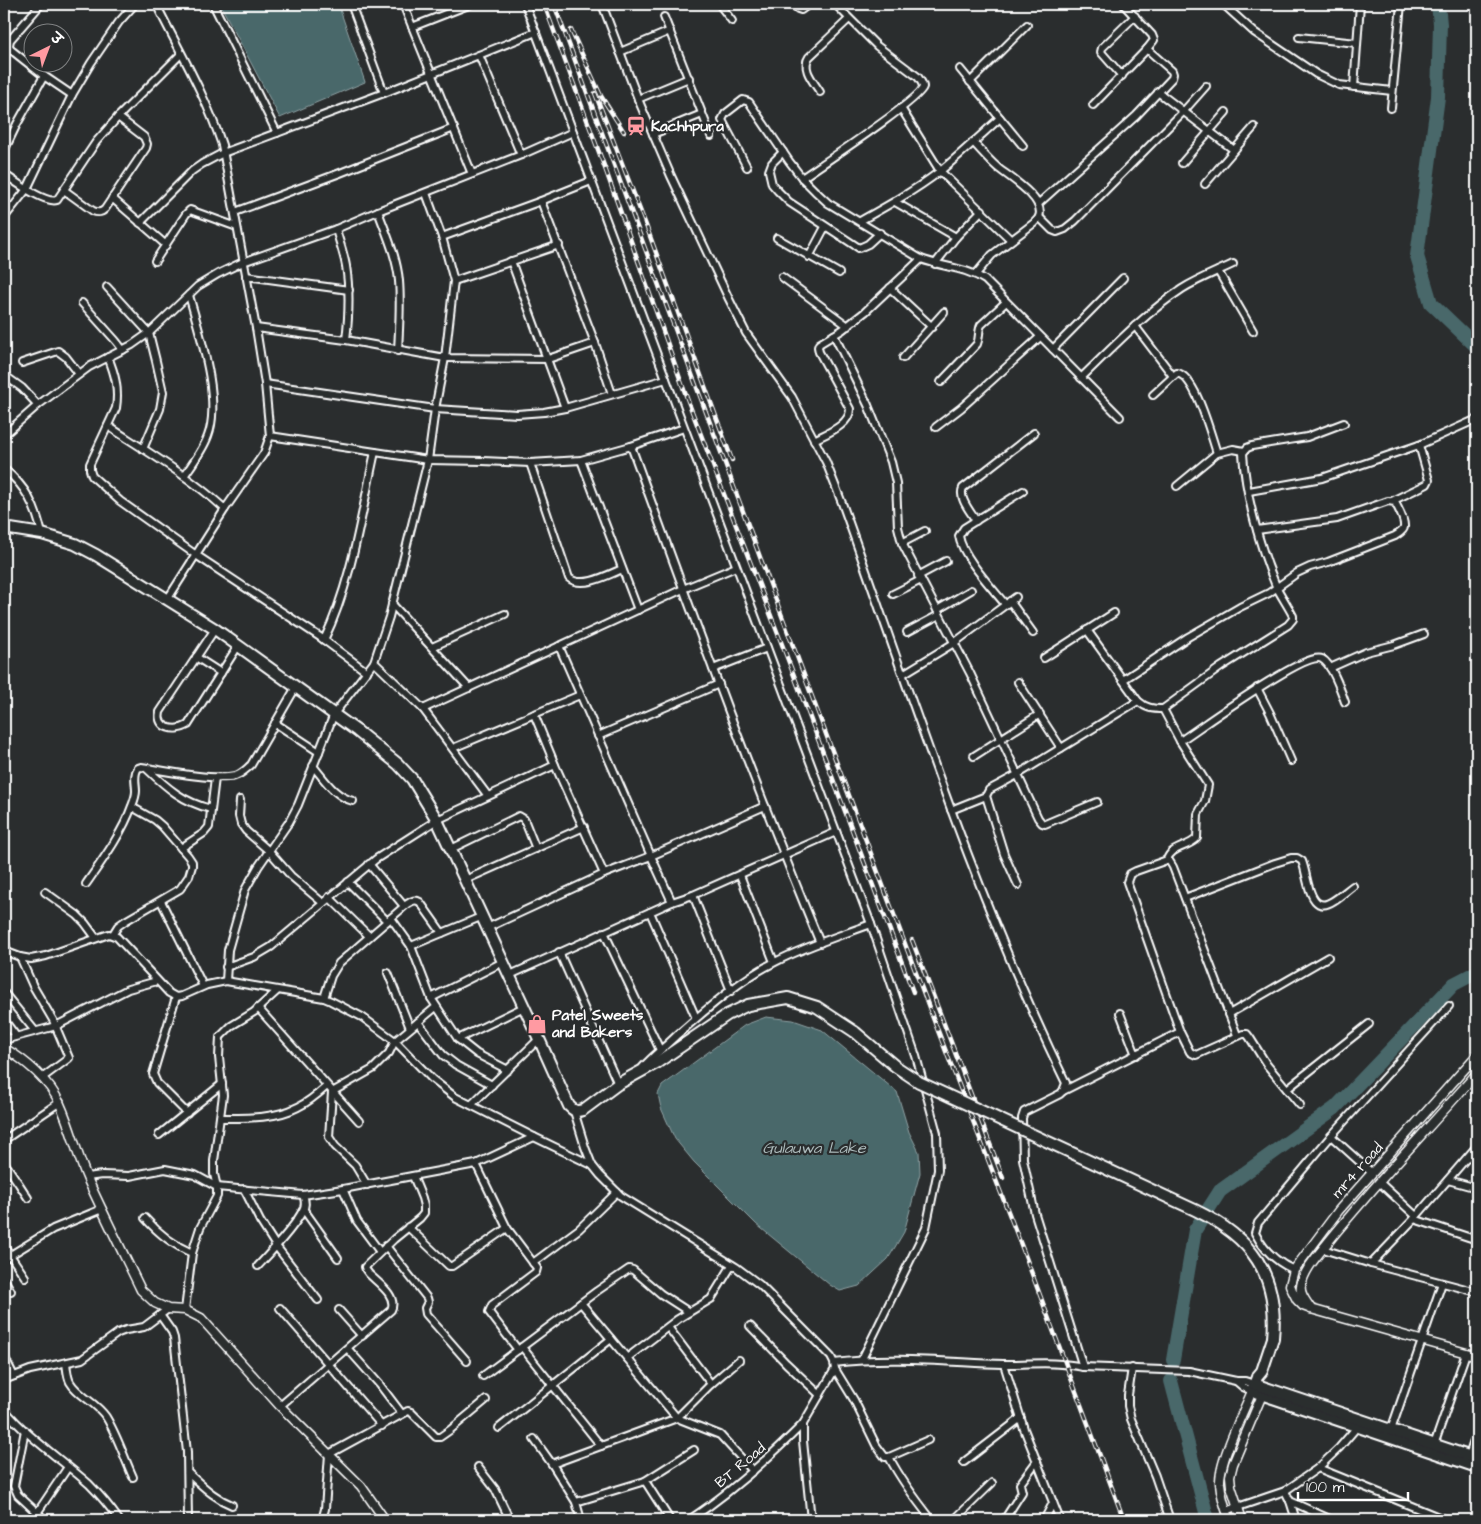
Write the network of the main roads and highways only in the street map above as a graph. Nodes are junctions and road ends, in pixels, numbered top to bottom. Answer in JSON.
{"nodes":[{"id":1,"x":4,"y":528,"type":"edge"},
{"id":2,"x":1258,"y":1389,"type":"junction"},
{"id":3,"x":1376,"y":1429,"type":"junction"},
{"id":4,"x":1473,"y":1458,"type":"edge"},
{"id":5,"x":1477,"y":1467,"type":"edge"}],
"edges":[{"from":1,"to":2,"type":"main road","bridge":true},
{"from":2,"to":3,"type":"main road"},
{"from":2,"to":3,"type":"main road"},
{"from":3,"to":4,"type":"main road"},
{"from":3,"to":5,"type":"main road"}]}
